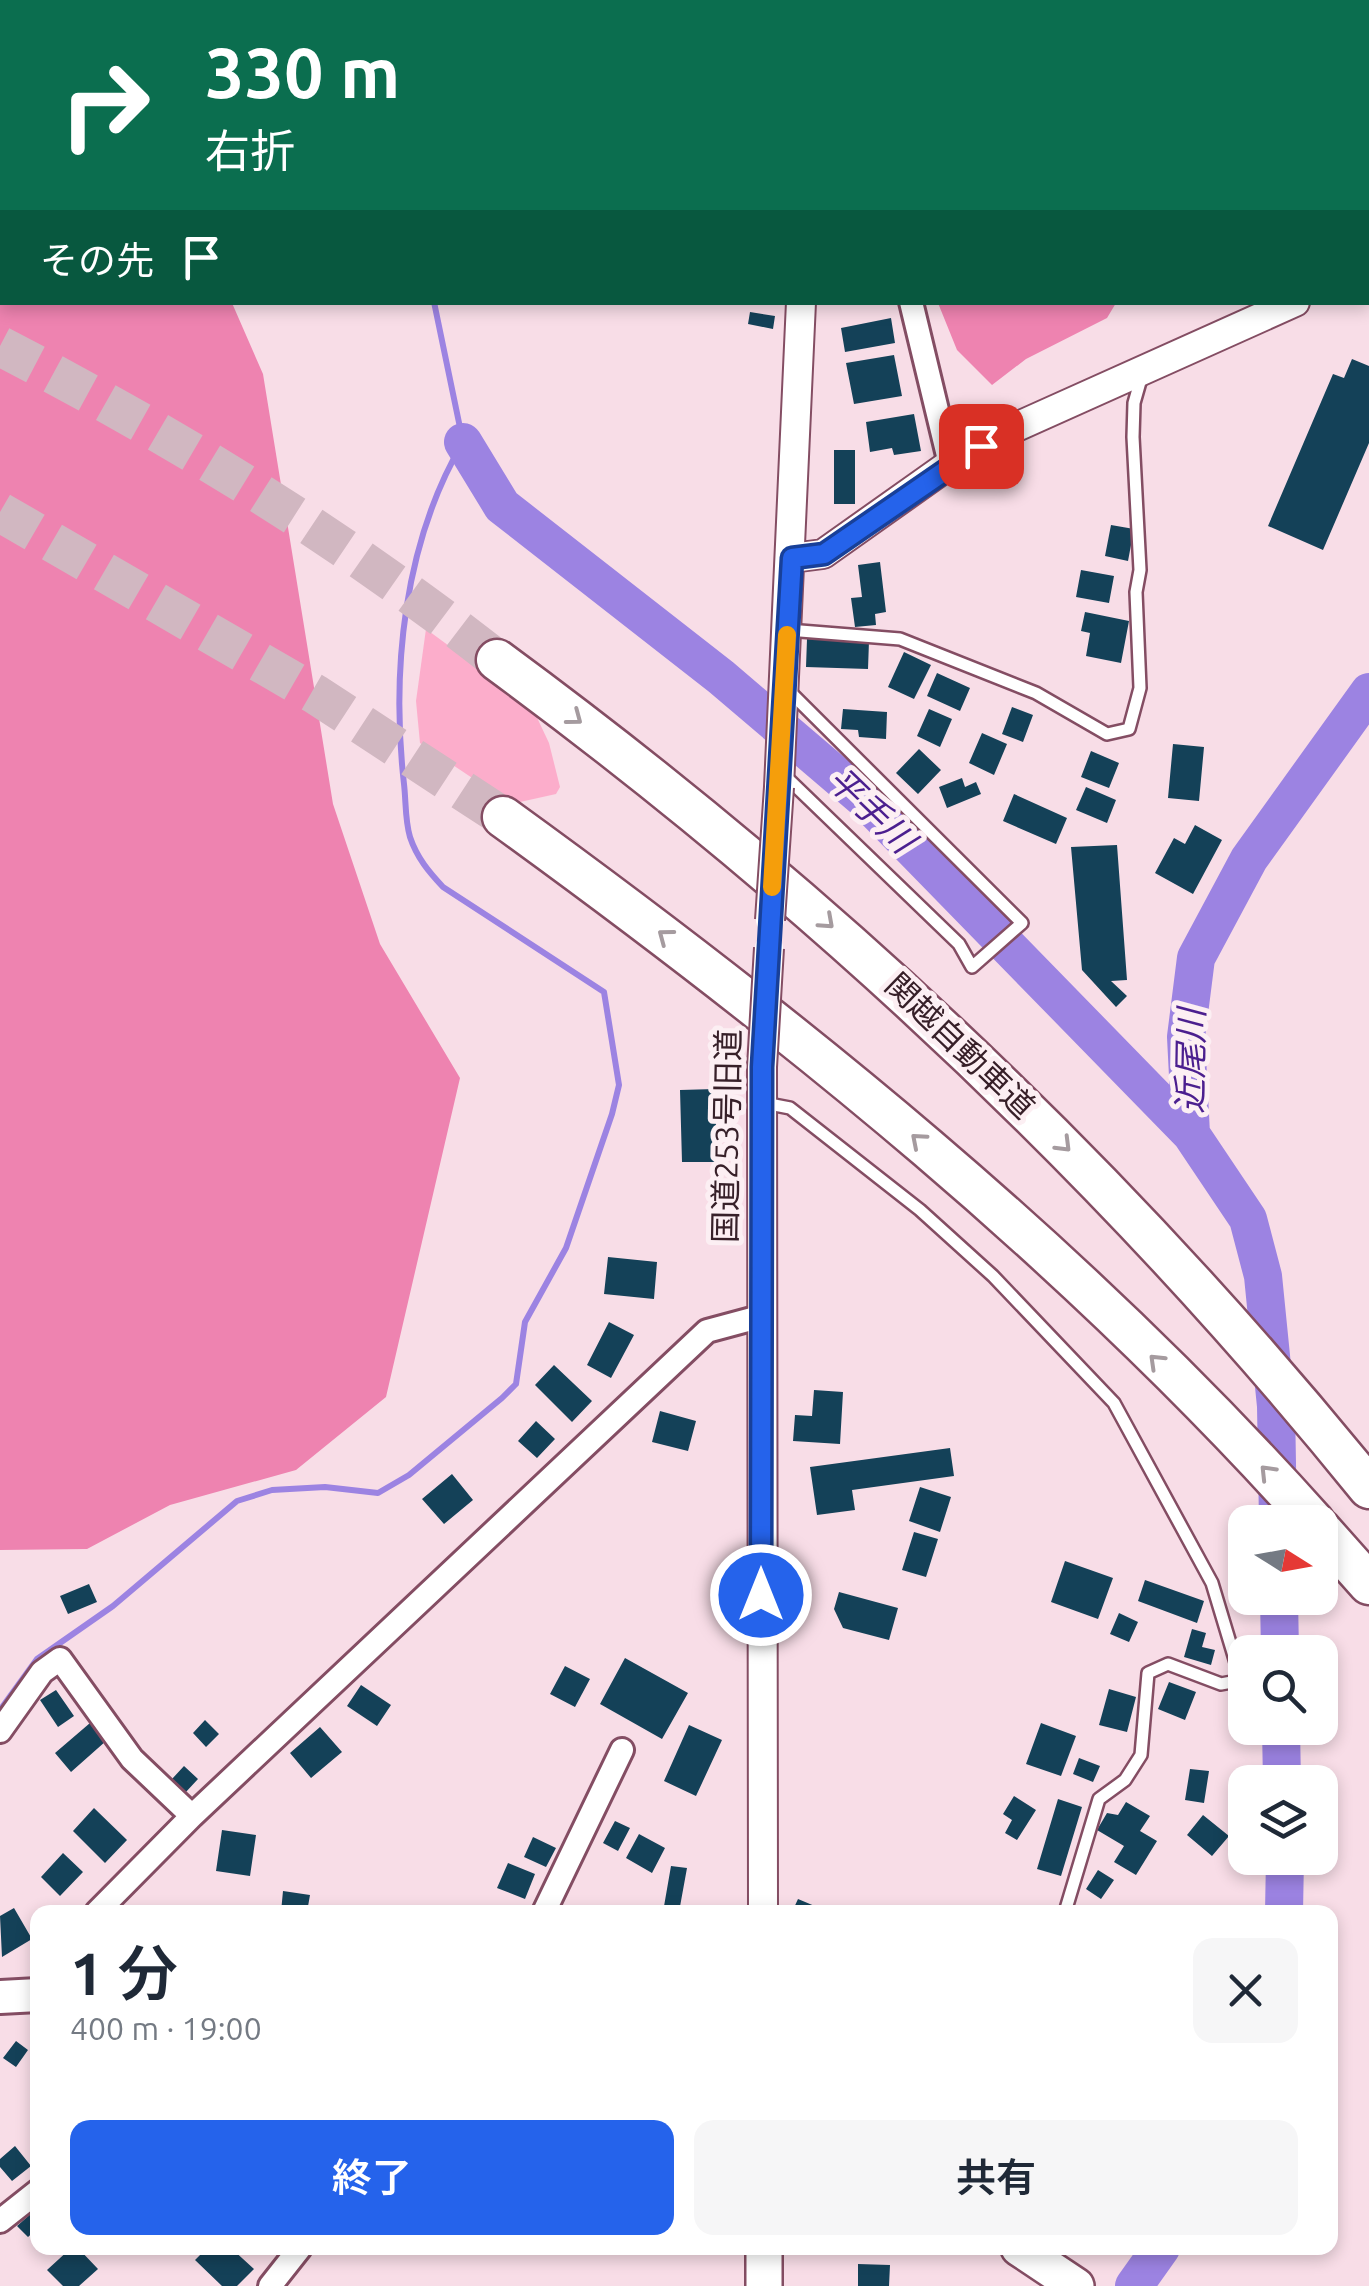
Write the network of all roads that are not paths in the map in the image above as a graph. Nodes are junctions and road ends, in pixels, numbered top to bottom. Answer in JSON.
{"nodes":[{"id":1,"x":800,"y":305,"type":"edge"},
{"id":2,"x":912,"y":305,"type":"edge"},
{"id":3,"x":1288,"y":305,"type":"edge"},
{"id":4,"x":1144,"y":370,"type":"junction"},
{"id":5,"x":950,"y":464,"type":"junction"},
{"id":6,"x":792,"y":558,"type":"junction"},
{"id":7,"x":788,"y":630,"type":"junction"},
{"id":8,"x":496,"y":660,"type":"tunnel mouth"},
{"id":9,"x":784,"y":693,"type":"junction"},
{"id":10,"x":780,"y":772,"type":"junction"},
{"id":11,"x":503,"y":818,"type":"tunnel mouth"},
{"id":12,"x":762,"y":1102,"type":"junction"},
{"id":13,"x":759,"y":1318,"type":"junction"},
{"id":14,"x":1369,"y":1488,"type":"edge"},
{"id":15,"x":1298,"y":1505,"type":"edge"},
{"id":16,"x":1338,"y":1549,"type":"edge"},
{"id":17,"x":1369,"y":1584,"type":"edge"},
{"id":18,"x":0,"y":1732,"type":"edge"},
{"id":19,"x":622,"y":1750,"type":"dead end"},
{"id":20,"x":192,"y":1816,"type":"junction"},
{"id":21,"x":104,"y":1905,"type":"edge"},
{"id":22,"x":547,"y":1905,"type":"edge"},
{"id":23,"x":763,"y":1905,"type":"edge"},
{"id":24,"x":1067,"y":1905,"type":"edge"},
{"id":25,"x":30,"y":1995,"type":"edge"},
{"id":26,"x":0,"y":1996,"type":"edge"},
{"id":27,"x":30,"y":2196,"type":"edge"},
{"id":28,"x":1,"y":2217,"type":"edge"},
{"id":29,"x":294,"y":2255,"type":"edge"},
{"id":30,"x":764,"y":2255,"type":"edge"},
{"id":31,"x":1030,"y":2255,"type":"edge"},
{"id":32,"x":270,"y":2286,"type":"edge"},
{"id":33,"x":764,"y":2286,"type":"edge"},
{"id":34,"x":1076,"y":2286,"type":"edge"}],
"edges":[{"from":1,"to":6,"type":"street","name":"国道253号旧道"},
{"from":2,"to":5,"type":"street"},
{"from":3,"to":4,"type":"street"},
{"from":4,"to":5,"type":"street"},
{"from":4,"to":7,"type":"lane"},
{"from":5,"to":6,"type":"street"},
{"from":6,"to":7,"type":"street","name":"国道253号旧道"},
{"from":7,"to":9,"type":"street","name":"国道253号旧道"},
{"from":8,"to":14,"type":"highway","name":"関越自動車道","one_way":true},
{"from":9,"to":10,"type":"street","name":"国道253号旧道"},
{"from":9,"to":10,"type":"lane"},
{"from":10,"to":12,"type":"street","name":"国道253号旧道","bridge":true},
{"from":15,"to":11,"type":"highway","one_way":true},
{"from":12,"to":13,"type":"street","name":"国道253号旧道"},
{"from":12,"to":24,"type":"lane"},
{"from":13,"to":20,"type":"street"},
{"from":13,"to":23,"type":"street","name":"国道253号旧道"},
{"from":16,"to":17,"type":"highway"},
{"from":18,"to":20,"type":"street"},
{"from":19,"to":22,"type":"street"},
{"from":20,"to":21,"type":"street"},
{"from":25,"to":26,"type":"main road"},
{"from":27,"to":28,"type":"street"},
{"from":29,"to":32,"type":"street"},
{"from":30,"to":33,"type":"highway"},
{"from":31,"to":34,"type":"highway"}]}
